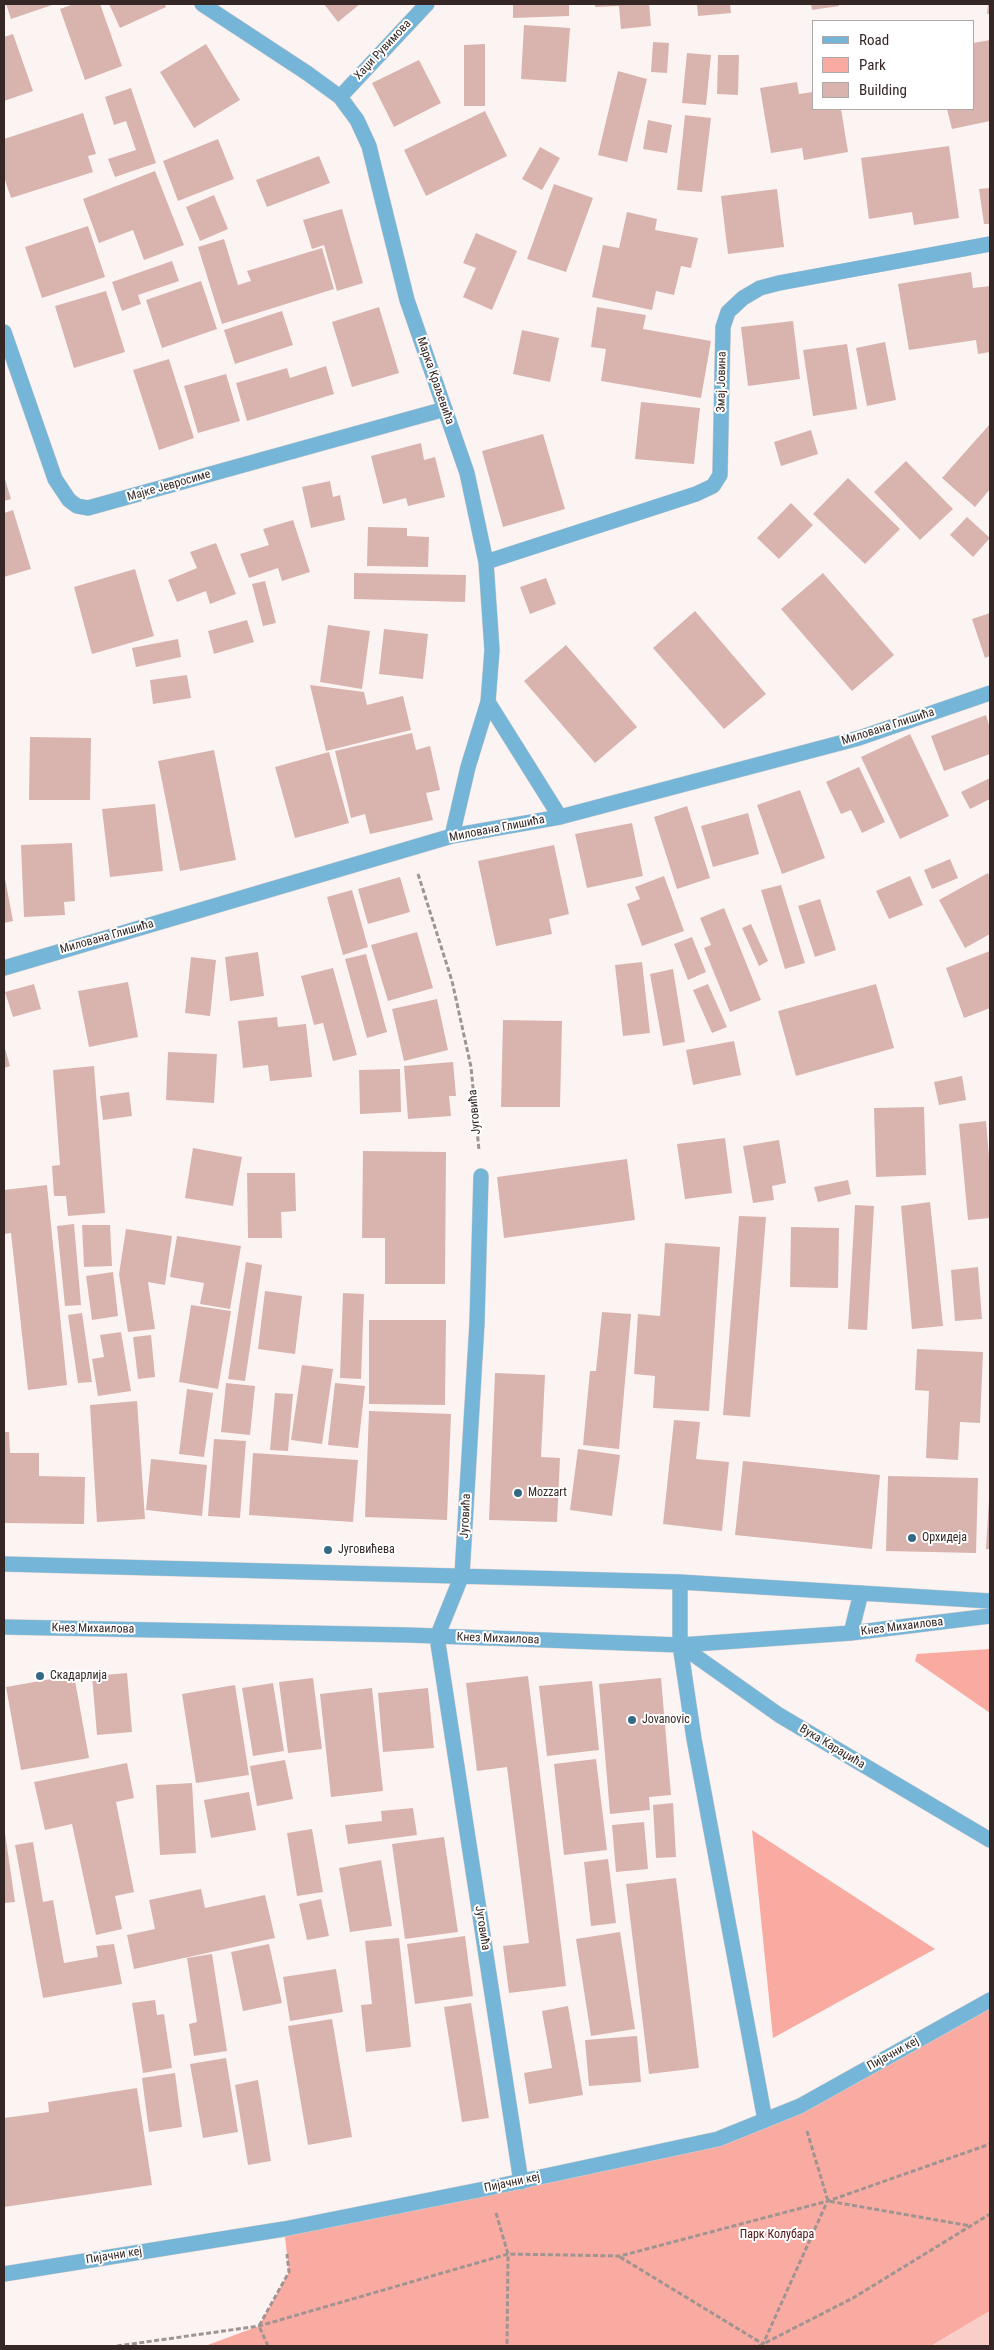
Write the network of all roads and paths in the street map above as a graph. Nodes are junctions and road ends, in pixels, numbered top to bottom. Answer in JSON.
{"nodes":[{"id":1,"x":202,"y":4,"type":"edge"},
{"id":2,"x":427,"y":4,"type":"edge"},
{"id":3,"x":340,"y":97,"type":"junction"},
{"id":4,"x":990,"y":244,"type":"edge"},
{"id":5,"x":4,"y":332,"type":"edge"},
{"id":6,"x":445,"y":409,"type":"junction"},
{"id":7,"x":486,"y":562,"type":"junction"},
{"id":8,"x":990,"y":693,"type":"edge"},
{"id":9,"x":488,"y":702,"type":"junction"},
{"id":10,"x":560,"y":817,"type":"junction"},
{"id":11,"x":452,"y":836,"type":"junction"},
{"id":12,"x":410,"y":849,"type":"junction"},
{"id":13,"x":4,"y":968,"type":"edge"},
{"id":14,"x":481,"y":1176,"type":"joint"},
{"id":15,"x":4,"y":1564,"type":"edge"},
{"id":16,"x":462,"y":1575,"type":"junction"},
{"id":17,"x":680,"y":1582,"type":"junction"},
{"id":18,"x":860,"y":1593,"type":"junction"},
{"id":19,"x":990,"y":1601,"type":"edge"},
{"id":20,"x":990,"y":1616,"type":"edge"},
{"id":21,"x":4,"y":1627,"type":"edge"},
{"id":22,"x":851,"y":1633,"type":"junction"},
{"id":23,"x":437,"y":1637,"type":"junction"},
{"id":24,"x":680,"y":1645,"type":"junction"},
{"id":25,"x":990,"y":1840,"type":"edge"},
{"id":26,"x":990,"y":2000,"type":"edge"},
{"id":27,"x":800,"y":2106,"type":"junction"},
{"id":28,"x":765,"y":2120,"type":"junction"},
{"id":29,"x":990,"y":2144,"type":"edge"},
{"id":30,"x":521,"y":2182,"type":"junction"},
{"id":31,"x":489,"y":2188,"type":"junction"},
{"id":32,"x":828,"y":2201,"type":"junction"},
{"id":33,"x":990,"y":2214,"type":"edge"},
{"id":34,"x":971,"y":2226,"type":"junction"},
{"id":35,"x":284,"y":2229,"type":"junction"},
{"id":36,"x":508,"y":2254,"type":"junction"},
{"id":37,"x":620,"y":2256,"type":"junction"},
{"id":38,"x":4,"y":2274,"type":"edge"},
{"id":39,"x":259,"y":2326,"type":"junction"},
{"id":40,"x":761,"y":2345,"type":"edge"},
{"id":41,"x":117,"y":2346,"type":"edge"},
{"id":42,"x":268,"y":2346,"type":"edge"},
{"id":43,"x":507,"y":2346,"type":"edge"}],
"edges":[{"from":1,"to":3,"type":"street","name":"Марка Краљевића"},
{"from":2,"to":3,"type":"street","name":"Хаџи Рувимова"},
{"from":3,"to":6,"type":"street","name":"Марка Краљевића"},
{"from":4,"to":7,"type":"street","name":"Змај Јовина"},
{"from":5,"to":6,"type":"street","name":"Мајке Јевросиме"},
{"from":6,"to":7,"type":"street","name":"Марка Краљевића"},
{"from":7,"to":9,"type":"street","name":"Марка Краљевића"},
{"from":8,"to":10,"type":"street","name":"Милована Глишића"},
{"from":9,"to":10,"type":"street"},
{"from":9,"to":11,"type":"street","name":"Марка Краљевића"},
{"from":10,"to":11,"type":"street","name":"Милована Глишића"},
{"from":11,"to":12,"type":"street","name":"Милована Глишића"},
{"from":12,"to":13,"type":"street","name":"Милована Глишића"},
{"from":12,"to":14,"type":"path","name":"Југовића"},
{"from":14,"to":16,"type":"street","name":"Југовића"},
{"from":15,"to":16,"type":"street","name":"Кнез Михаилова"},
{"from":16,"to":17,"type":"street","name":"Кнез Михаилова"},
{"from":16,"to":23,"type":"street","name":"Југовића"},
{"from":17,"to":18,"type":"street","name":"Кнез Михаилова"},
{"from":17,"to":24,"type":"street"},
{"from":18,"to":19,"type":"street","name":"Кнез Михаилова"},
{"from":18,"to":22,"type":"street"},
{"from":20,"to":22,"type":"street","name":"Кнез Михаилова"},
{"from":21,"to":23,"type":"street","name":"Кнез Михаилова"},
{"from":22,"to":24,"type":"street","name":"Кнез Михаилова"},
{"from":23,"to":24,"type":"street","name":"Кнез Михаилова"},
{"from":23,"to":30,"type":"street","name":"Југовића"},
{"from":24,"to":25,"type":"street","name":"Вука Караџића"},
{"from":24,"to":28,"type":"street"},
{"from":26,"to":27,"type":"street","name":"Пијачни кеј"},
{"from":27,"to":28,"type":"street","name":"Пијачни кеј"},
{"from":27,"to":32,"type":"path"},
{"from":28,"to":30,"type":"street","name":"Пијачни кеј"},
{"from":29,"to":32,"type":"path"},
{"from":30,"to":31,"type":"street","name":"Пијачни кеј"},
{"from":31,"to":35,"type":"street","name":"Пијачни кеј"},
{"from":31,"to":36,"type":"path"},
{"from":32,"to":34,"type":"path"},
{"from":32,"to":37,"type":"path"},
{"from":32,"to":40,"type":"path"},
{"from":33,"to":34,"type":"path"},
{"from":34,"to":40,"type":"path"},
{"from":35,"to":38,"type":"street","name":"Пијачни кеј"},
{"from":35,"to":39,"type":"path"},
{"from":36,"to":37,"type":"path"},
{"from":36,"to":39,"type":"path"},
{"from":36,"to":43,"type":"path"},
{"from":37,"to":40,"type":"path"},
{"from":39,"to":41,"type":"path"},
{"from":39,"to":42,"type":"path"}]}
